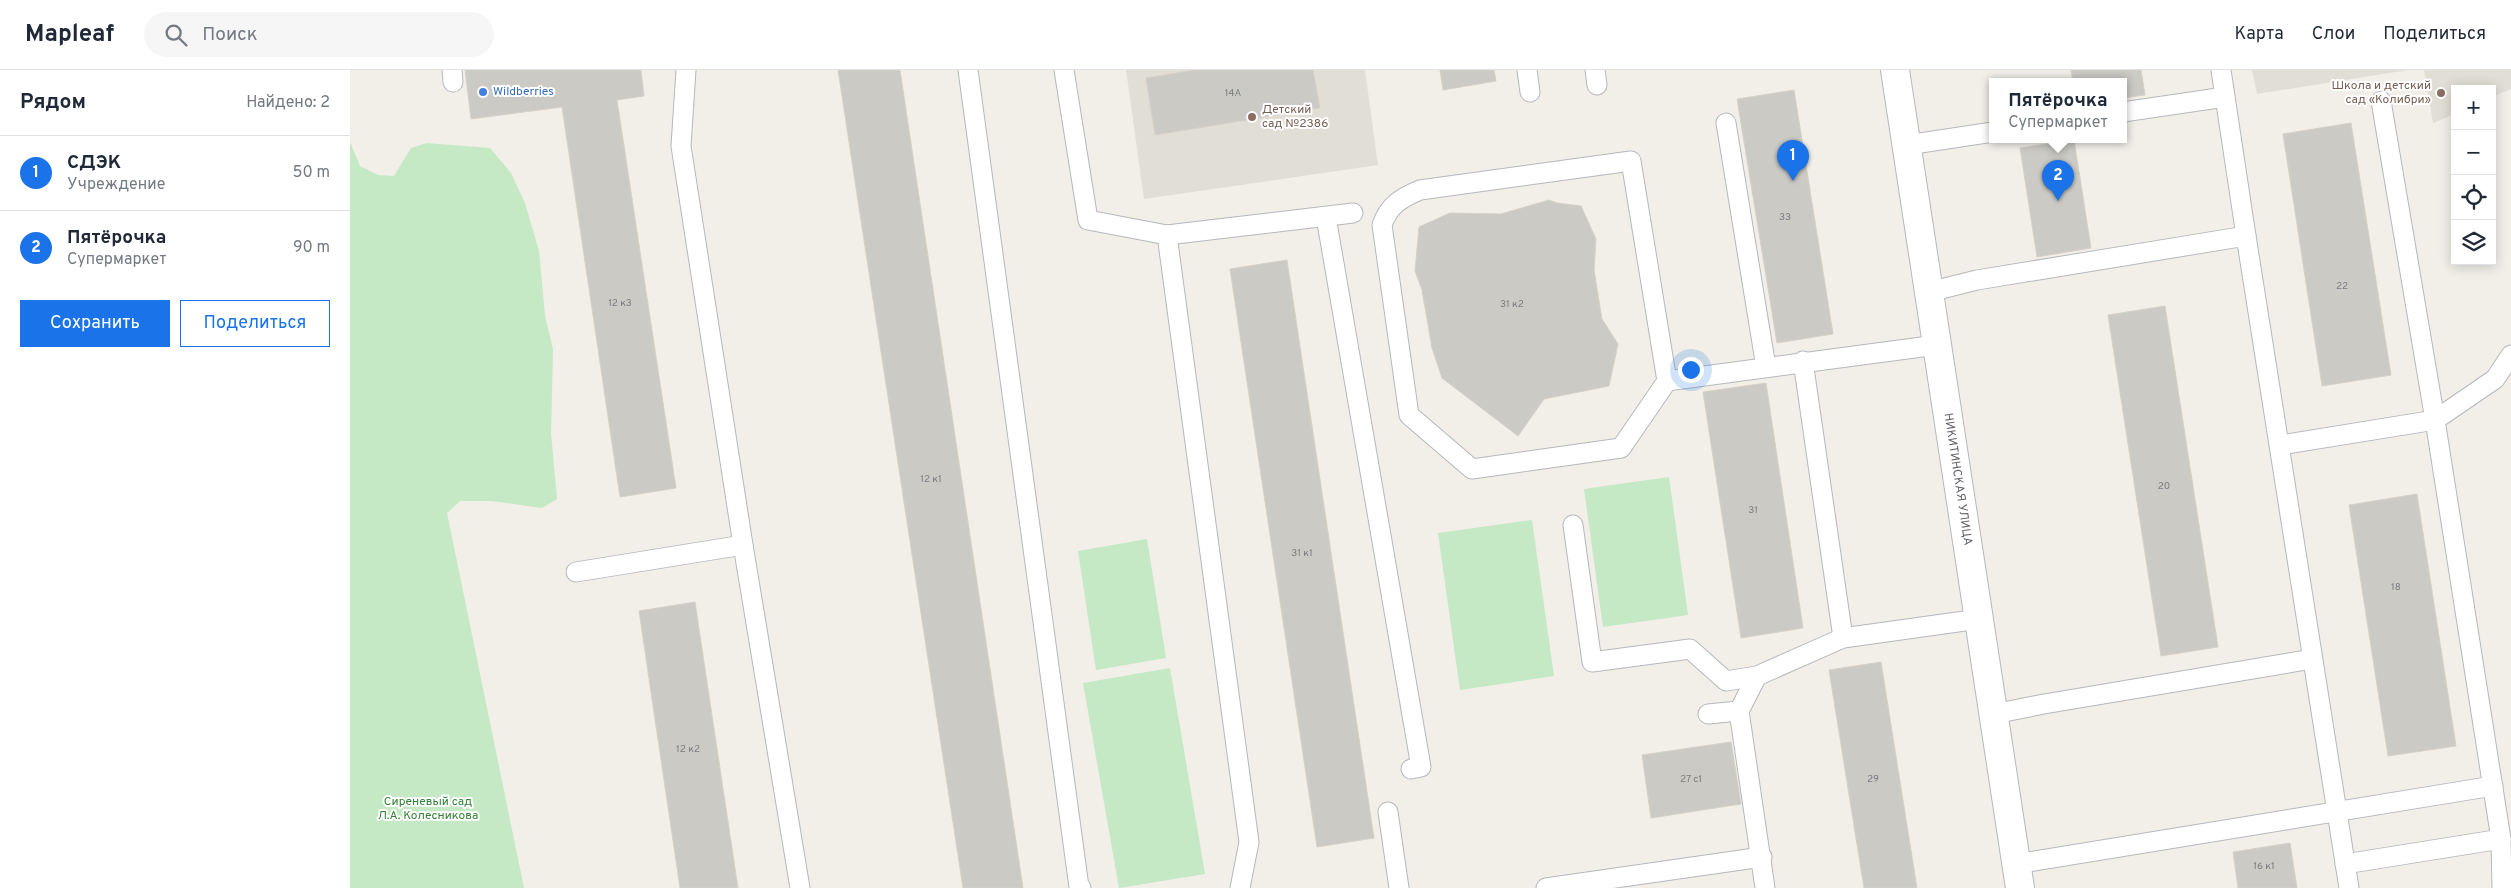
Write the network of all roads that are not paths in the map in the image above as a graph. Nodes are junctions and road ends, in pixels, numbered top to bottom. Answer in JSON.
{"nodes":[{"id":1,"x":686,"y":70,"type":"edge"},
{"id":2,"x":968,"y":70,"type":"edge"},
{"id":3,"x":1064,"y":70,"type":"edge"},
{"id":4,"x":1527,"y":70,"type":"edge"},
{"id":5,"x":1895,"y":70,"type":"edge"},
{"id":6,"x":2220,"y":70,"type":"edge"},
{"id":7,"x":1530,"y":92,"type":"dead end"},
{"id":8,"x":2225,"y":96,"type":"junction"},
{"id":9,"x":2381,"y":101,"type":"dead end"},
{"id":10,"x":2127,"y":111,"type":"edge"},
{"id":11,"x":1726,"y":123,"type":"dead end"},
{"id":12,"x":1989,"y":133,"type":"edge"},
{"id":13,"x":1907,"y":145,"type":"junction"},
{"id":14,"x":1353,"y":213,"type":"dead end"},
{"id":15,"x":1326,"y":217,"type":"junction"},
{"id":16,"x":1167,"y":235,"type":"junction"},
{"id":17,"x":2246,"y":236,"type":"junction"},
{"id":18,"x":1929,"y":292,"type":"junction"},
{"id":19,"x":1937,"y":345,"type":"junction"},
{"id":20,"x":2511,"y":355,"type":"edge"},
{"id":21,"x":1804,"y":361,"type":"junction"},
{"id":22,"x":1766,"y":367,"type":"junction"},
{"id":23,"x":1666,"y":381,"type":"junction"},
{"id":24,"x":2436,"y":420,"type":"junction"},
{"id":25,"x":2280,"y":445,"type":"junction"},
{"id":26,"x":1573,"y":525,"type":"dead end"},
{"id":27,"x":743,"y":545,"type":"junction"},
{"id":28,"x":576,"y":572,"type":"dead end"},
{"id":29,"x":1979,"y":619,"type":"junction"},
{"id":30,"x":1843,"y":638,"type":"junction"},
{"id":31,"x":2312,"y":659,"type":"junction"},
{"id":32,"x":1757,"y":676,"type":"junction"},
{"id":33,"x":1739,"y":711,"type":"junction"},
{"id":34,"x":1708,"y":714,"type":"dead end"},
{"id":35,"x":1994,"y":714,"type":"junction"},
{"id":36,"x":1411,"y":769,"type":"dead end"},
{"id":37,"x":2493,"y":786,"type":"junction"},
{"id":38,"x":2337,"y":811,"type":"junction"},
{"id":39,"x":1388,"y":812,"type":"dead end"},
{"id":40,"x":2501,"y":839,"type":"junction"},
{"id":41,"x":1762,"y":857,"type":"junction"},
{"id":42,"x":2345,"y":864,"type":"junction"},
{"id":43,"x":2018,"y":876,"type":"edge"},
{"id":44,"x":800,"y":888,"type":"edge"},
{"id":45,"x":1081,"y":888,"type":"edge"},
{"id":46,"x":1240,"y":888,"type":"edge"},
{"id":47,"x":1399,"y":888,"type":"edge"},
{"id":48,"x":1546,"y":888,"type":"edge"},
{"id":49,"x":1764,"y":888,"type":"edge"},
{"id":50,"x":2349,"y":888,"type":"edge"},
{"id":51,"x":2502,"y":888,"type":"edge"}],
"edges":[{"from":1,"to":27,"type":"lane"},
{"from":2,"to":45,"type":"lane"},
{"from":3,"to":16,"type":"lane"},
{"from":4,"to":7,"type":"lane"},
{"from":5,"to":13,"type":"street","name":"НИКИТИНСКАЯ УЛИЦА"},
{"from":6,"to":8,"type":"lane"},
{"from":8,"to":10,"type":"lane"},
{"from":8,"to":17,"type":"lane"},
{"from":9,"to":24,"type":"lane"},
{"from":11,"to":22,"type":"lane"},
{"from":12,"to":13,"type":"lane"},
{"from":13,"to":18,"type":"street","name":"НИКИТИНСКАЯ УЛИЦА"},
{"from":14,"to":15,"type":"lane"},
{"from":15,"to":16,"type":"lane"},
{"from":15,"to":36,"type":"lane"},
{"from":16,"to":46,"type":"lane"},
{"from":17,"to":18,"type":"lane"},
{"from":17,"to":25,"type":"lane"},
{"from":18,"to":19,"type":"street","name":"НИКИТИНСКАЯ УЛИЦА"},
{"from":19,"to":21,"type":"lane"},
{"from":19,"to":29,"type":"street","name":"НИКИТИНСКАЯ УЛИЦА"},
{"from":20,"to":24,"type":"lane"},
{"from":21,"to":22,"type":"lane"},
{"from":21,"to":30,"type":"lane"},
{"from":22,"to":23,"type":"lane"},
{"from":23,"to":23,"type":"lane"},
{"from":24,"to":25,"type":"lane"},
{"from":24,"to":37,"type":"lane"},
{"from":25,"to":31,"type":"lane"},
{"from":26,"to":32,"type":"lane"},
{"from":27,"to":28,"type":"lane"},
{"from":27,"to":44,"type":"lane"},
{"from":29,"to":30,"type":"lane"},
{"from":29,"to":35,"type":"street","name":"НИКИТИНСКАЯ УЛИЦА"},
{"from":30,"to":32,"type":"lane"},
{"from":31,"to":35,"type":"lane"},
{"from":31,"to":38,"type":"lane"},
{"from":32,"to":33,"type":"lane"},
{"from":33,"to":34,"type":"lane"},
{"from":33,"to":41,"type":"lane"},
{"from":35,"to":43,"type":"street","name":"НИКИТИНСКАЯ УЛИЦА"},
{"from":37,"to":38,"type":"lane"},
{"from":37,"to":40,"type":"lane"},
{"from":38,"to":42,"type":"lane"},
{"from":38,"to":43,"type":"lane"},
{"from":39,"to":47,"type":"lane"},
{"from":40,"to":42,"type":"lane"},
{"from":40,"to":51,"type":"lane"},
{"from":41,"to":48,"type":"lane"},
{"from":41,"to":49,"type":"lane"},
{"from":42,"to":50,"type":"lane"}]}
